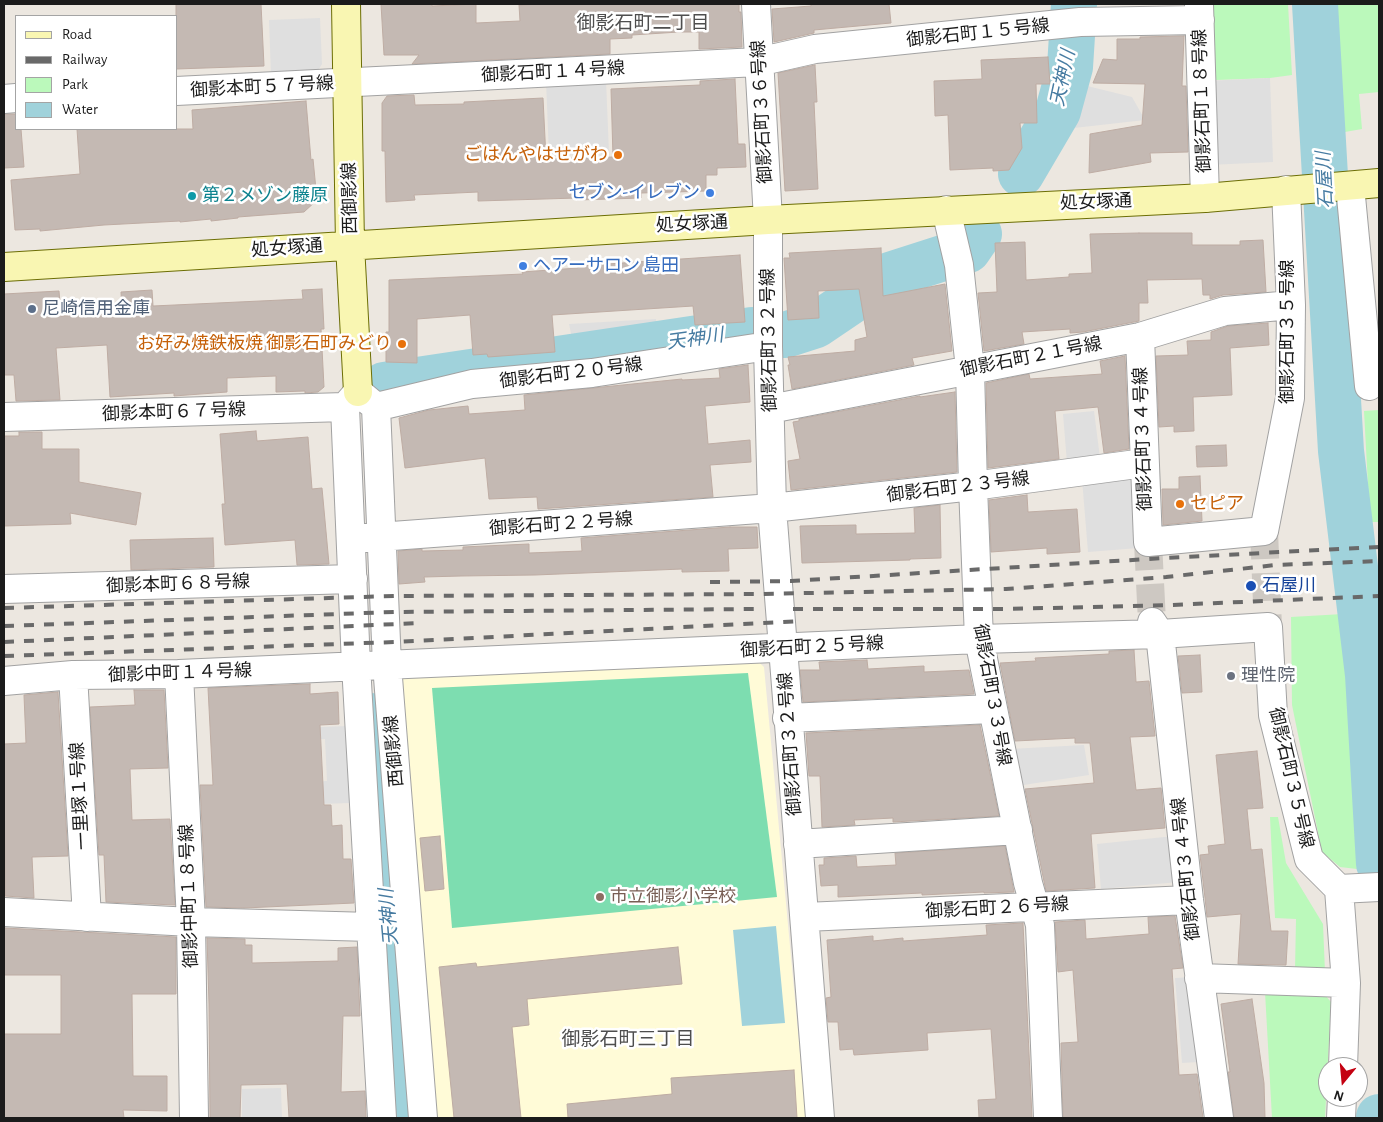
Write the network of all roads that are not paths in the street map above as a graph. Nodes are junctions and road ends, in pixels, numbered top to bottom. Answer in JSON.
{"nodes":[{"id":1,"x":346,"y":4,"type":"edge"},
{"id":2,"x":756,"y":4,"type":"edge"},
{"id":3,"x":1200,"y":12,"type":"edge"},
{"id":4,"x":758,"y":62,"type":"junction"},
{"id":5,"x":348,"y":83,"type":"junction"},
{"id":6,"x":178,"y":91,"type":"edge"},
{"id":7,"x":1379,"y":183,"type":"edge"},
{"id":8,"x":1346,"y":186,"type":"junction"},
{"id":9,"x":1296,"y":189,"type":"junction"},
{"id":10,"x":1205,"y":198,"type":"junction"},
{"id":11,"x":946,"y":210,"type":"junction"},
{"id":12,"x":768,"y":220,"type":"junction"},
{"id":13,"x":350,"y":245,"type":"junction"},
{"id":14,"x":4,"y":267,"type":"edge"},
{"id":15,"x":1292,"y":304,"type":"junction"},
{"id":16,"x":768,"y":337,"type":"junction"},
{"id":17,"x":1140,"y":337,"type":"junction"},
{"id":18,"x":970,"y":369,"type":"junction"},
{"id":19,"x":1369,"y":386,"type":"dead end"},
{"id":20,"x":360,"y":402,"type":"junction"},
{"id":21,"x":770,"y":409,"type":"junction"},
{"id":22,"x":4,"y":417,"type":"edge"},
{"id":23,"x":1144,"y":463,"type":"junction"},
{"id":24,"x":973,"y":486,"type":"junction"},
{"id":25,"x":772,"y":508,"type":"junction"},
{"id":26,"x":382,"y":536,"type":"junction"},
{"id":27,"x":351,"y":538,"type":"junction"},
{"id":28,"x":1148,"y":542,"type":"joint"},
{"id":29,"x":352,"y":578,"type":"junction"},
{"id":30,"x":4,"y":589,"type":"edge"},
{"id":31,"x":1268,"y":627,"type":"joint"},
{"id":32,"x":1156,"y":628,"type":"junction"},
{"id":33,"x":979,"y":639,"type":"junction"},
{"id":34,"x":782,"y":648,"type":"junction"},
{"id":35,"x":356,"y":665,"type":"junction"},
{"id":36,"x":388,"y":665,"type":"junction"},
{"id":37,"x":179,"y":674,"type":"junction"},
{"id":38,"x":73,"y":675,"type":"junction"},
{"id":39,"x":4,"y":681,"type":"edge"},
{"id":40,"x":992,"y":709,"type":"junction"},
{"id":41,"x":787,"y":718,"type":"junction"},
{"id":42,"x":1018,"y":830,"type":"junction"},
{"id":43,"x":798,"y":844,"type":"junction"},
{"id":44,"x":1359,"y":888,"type":"edge"},
{"id":45,"x":1189,"y":900,"type":"junction"},
{"id":46,"x":1035,"y":906,"type":"junction"},
{"id":47,"x":4,"y":912,"type":"edge"},
{"id":48,"x":87,"y":917,"type":"junction"},
{"id":49,"x":805,"y":917,"type":"junction"},
{"id":50,"x":191,"y":922,"type":"junction"},
{"id":51,"x":371,"y":927,"type":"junction"},
{"id":52,"x":1199,"y":978,"type":"junction"},
{"id":53,"x":1346,"y":983,"type":"junction"},
{"id":54,"x":1343,"y":1057,"type":"edge"},
{"id":55,"x":194,"y":1118,"type":"edge"},
{"id":56,"x":382,"y":1118,"type":"edge"},
{"id":57,"x":423,"y":1118,"type":"edge"},
{"id":58,"x":820,"y":1118,"type":"edge"},
{"id":59,"x":1048,"y":1118,"type":"edge"},
{"id":60,"x":1219,"y":1118,"type":"edge"}],
"edges":[{"from":1,"to":5,"type":"street","name":"西御影線"},
{"from":2,"to":4,"type":"street","name":"御影石町３６号線"},
{"from":3,"to":4,"type":"street","name":"御影石町１５号線"},
{"from":3,"to":10,"type":"street","name":"御影石町１８号線"},
{"from":4,"to":5,"type":"street","name":"御影石町１４号線"},
{"from":4,"to":12,"type":"street","name":"御影石町３６号線"},
{"from":5,"to":6,"type":"street","name":"御影本町５７号線"},
{"from":5,"to":13,"type":"street","name":"西御影線"},
{"from":7,"to":8,"type":"street","name":"処女塚通"},
{"from":8,"to":9,"type":"street","name":"処女塚通"},
{"from":8,"to":19,"type":"street"},
{"from":9,"to":10,"type":"street","name":"処女塚通"},
{"from":9,"to":15,"type":"street","name":"御影石町３５号線"},
{"from":10,"to":11,"type":"street","name":"処女塚通"},
{"from":11,"to":12,"type":"street","name":"処女塚通"},
{"from":11,"to":18,"type":"street","name":"御影石町３３号線"},
{"from":12,"to":13,"type":"street","name":"処女塚通"},
{"from":12,"to":16,"type":"street","name":"御影石町３２号線"},
{"from":13,"to":14,"type":"street","name":"処女塚通"},
{"from":13,"to":20,"type":"street","name":"西御影線"},
{"from":15,"to":17,"type":"street","name":"御影石町２１号線"},
{"from":15,"to":28,"type":"street","name":"御影石町３５号線"},
{"from":16,"to":20,"type":"street","name":"御影石町２０号線"},
{"from":16,"to":21,"type":"street","name":"御影石町３２号線"},
{"from":17,"to":18,"type":"street","name":"御影石町２１号線"},
{"from":17,"to":23,"type":"street","name":"御影石町３４号線"},
{"from":18,"to":21,"type":"street","name":"御影石町２１号線"},
{"from":18,"to":24,"type":"street","name":"御影石町３３号線"},
{"from":20,"to":22,"type":"street","name":"御影本町６７号線"},
{"from":20,"to":26,"type":"street","name":"西御影線"},
{"from":20,"to":27,"type":"street","name":"西御影線"},
{"from":21,"to":25,"type":"street","name":"御影石町３２号線"},
{"from":23,"to":24,"type":"street","name":"御影石町２３号線"},
{"from":23,"to":28,"type":"street","name":"御影石町３４号線"},
{"from":24,"to":25,"type":"street","name":"御影石町２３号線"},
{"from":24,"to":33,"type":"street","name":"御影石町３３号線"},
{"from":25,"to":26,"type":"street","name":"御影石町２２号線"},
{"from":25,"to":34,"type":"street","name":"御影石町３２号線"},
{"from":26,"to":27,"type":"street","name":"御影石町２２号線"},
{"from":26,"to":36,"type":"street","name":"西御影線"},
{"from":27,"to":29,"type":"street","name":"西御影線"},
{"from":29,"to":30,"type":"street","name":"御影本町６８号線"},
{"from":29,"to":35,"type":"street","name":"西御影線"},
{"from":31,"to":32,"type":"street","name":"御影石町２５号線"},
{"from":31,"to":44,"type":"street","name":"御影石町３５号線"},
{"from":32,"to":33,"type":"street","name":"御影石町２５号線"},
{"from":32,"to":45,"type":"street","name":"御影石町３４号線"},
{"from":33,"to":34,"type":"street","name":"御影石町２５号線"},
{"from":33,"to":40,"type":"street","name":"御影石町３３号線"},
{"from":34,"to":36,"type":"street","name":"御影石町２５号線"},
{"from":34,"to":41,"type":"street","name":"御影石町３２号線"},
{"from":35,"to":36,"type":"street","name":"御影石町２５号線"},
{"from":35,"to":37,"type":"street","name":"御影中町１４号線"},
{"from":35,"to":51,"type":"street","name":"西御影線"},
{"from":36,"to":57,"type":"street","name":"西御影線"},
{"from":37,"to":38,"type":"street","name":"御影中町１４号線"},
{"from":37,"to":50,"type":"street","name":"御影中町１８号線"},
{"from":38,"to":39,"type":"street","name":"御影中町１４号線"},
{"from":38,"to":48,"type":"street","name":"一里塚１号線"},
{"from":40,"to":41,"type":"street"},
{"from":40,"to":42,"type":"street","name":"御影石町３３号線"},
{"from":41,"to":43,"type":"street","name":"御影石町３２号線"},
{"from":42,"to":43,"type":"street"},
{"from":42,"to":46,"type":"street","name":"御影石町３３号線"},
{"from":43,"to":49,"type":"street","name":"御影石町３２号線"},
{"from":44,"to":53,"type":"street","name":"御影石町３５号線"},
{"from":45,"to":46,"type":"street","name":"御影石町２６号線"},
{"from":45,"to":52,"type":"street","name":"御影石町３４号線"},
{"from":46,"to":49,"type":"street","name":"御影石町２６号線"},
{"from":46,"to":59,"type":"street","name":"御影石町３３号線"},
{"from":47,"to":48,"type":"street"},
{"from":48,"to":50,"type":"street"},
{"from":49,"to":58,"type":"street","name":"御影石町３２号線"},
{"from":50,"to":51,"type":"street"},
{"from":50,"to":55,"type":"street","name":"御影中町１８号線"},
{"from":51,"to":56,"type":"street","name":"西御影線"},
{"from":52,"to":53,"type":"street"},
{"from":52,"to":60,"type":"street","name":"御影石町３４号線"},
{"from":53,"to":54,"type":"street","name":"御影石町３５号線"}]}
